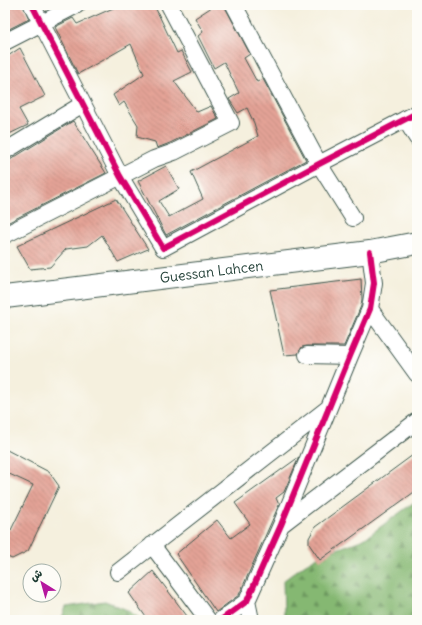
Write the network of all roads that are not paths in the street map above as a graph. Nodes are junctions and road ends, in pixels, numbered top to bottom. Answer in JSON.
{"nodes":[{"id":1,"x":32,"y":5,"type":"edge"},
{"id":2,"x":77,"y":5,"type":"edge"},
{"id":3,"x":169,"y":5,"type":"edge"},
{"id":4,"x":234,"y":5,"type":"edge"},
{"id":5,"x":41,"y":23,"type":"junction"},
{"id":6,"x":5,"y":42,"type":"edge"},
{"id":7,"x":83,"y":104,"type":"junction"},
{"id":8,"x":411,"y":116,"type":"edge"},
{"id":9,"x":417,"y":138,"type":"edge"},
{"id":10,"x":5,"y":151,"type":"edge"},
{"id":11,"x":319,"y":164,"type":"junction"},
{"id":12,"x":120,"y":176,"type":"junction"},
{"id":13,"x":353,"y":218,"type":"dead end"},
{"id":14,"x":5,"y":235,"type":"edge"},
{"id":15,"x":417,"y":244,"type":"edge"},
{"id":16,"x":370,"y":252,"type":"junction"},
{"id":17,"x":5,"y":297,"type":"edge"},
{"id":18,"x":370,"y":309,"type":"junction"},
{"id":19,"x":307,"y":355,"type":"dead end"},
{"id":20,"x":350,"y":356,"type":"junction"},
{"id":21,"x":417,"y":374,"type":"edge"},
{"id":22,"x":328,"y":408,"type":"junction"},
{"id":23,"x":417,"y":421,"type":"edge"},
{"id":24,"x":281,"y":525,"type":"junction"},
{"id":25,"x":152,"y":545,"type":"junction"},
{"id":26,"x":118,"y":572,"type":"dead end"},
{"id":27,"x":247,"y":601,"type":"junction"},
{"id":28,"x":208,"y":620,"type":"edge"},
{"id":29,"x":221,"y":620,"type":"edge"},
{"id":30,"x":251,"y":620,"type":"edge"}],
"edges":[{"from":1,"to":5,"type":"street"},
{"from":2,"to":5,"type":"street"},
{"from":3,"to":12,"type":"street"},
{"from":4,"to":11,"type":"street"},
{"from":5,"to":6,"type":"street"},
{"from":5,"to":7,"type":"street"},
{"from":7,"to":10,"type":"street"},
{"from":7,"to":12,"type":"street"},
{"from":8,"to":9,"type":"street"},
{"from":8,"to":11,"type":"street"},
{"from":11,"to":12,"type":"street"},
{"from":11,"to":13,"type":"street"},
{"from":12,"to":14,"type":"street"},
{"from":15,"to":16,"type":"main road","name":"Guessan Lahcen"},
{"from":16,"to":17,"type":"main road","name":"Guessan Lahcen"},
{"from":16,"to":18,"type":"street"},
{"from":18,"to":20,"type":"street"},
{"from":18,"to":21,"type":"street"},
{"from":19,"to":20,"type":"street"},
{"from":20,"to":22,"type":"street"},
{"from":22,"to":24,"type":"street"},
{"from":22,"to":25,"type":"street"},
{"from":23,"to":24,"type":"street"},
{"from":24,"to":27,"type":"street"},
{"from":25,"to":26,"type":"street"},
{"from":25,"to":28,"type":"street"},
{"from":27,"to":29,"type":"street"},
{"from":27,"to":30,"type":"street"}]}
